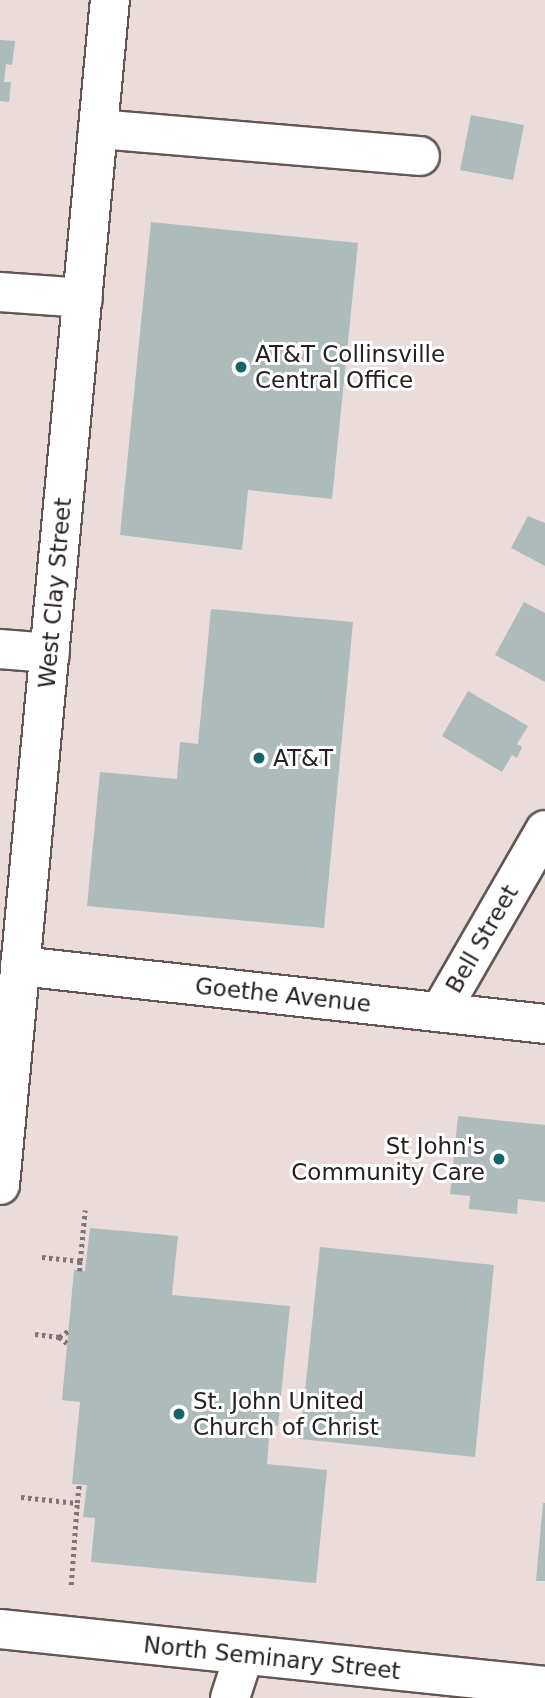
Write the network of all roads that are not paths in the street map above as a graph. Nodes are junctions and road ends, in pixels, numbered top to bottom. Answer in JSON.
{"nodes":[{"id":1,"x":110,"y":0,"type":"edge"},
{"id":2,"x":98,"y":129,"type":"junction"},
{"id":3,"x":420,"y":156,"type":"dead end"},
{"id":4,"x":0,"y":292,"type":"edge"},
{"id":5,"x":83,"y":298,"type":"junction"},
{"id":6,"x":0,"y":649,"type":"edge"},
{"id":7,"x":50,"y":653,"type":"junction"},
{"id":8,"x":545,"y":830,"type":"edge"},
{"id":9,"x":20,"y":966,"type":"junction"},
{"id":10,"x":440,"y":1012,"type":"junction"},
{"id":11,"x":545,"y":1024,"type":"edge"},
{"id":12,"x":0,"y":1185,"type":"edge"},
{"id":13,"x":0,"y":1629,"type":"edge"},
{"id":14,"x":244,"y":1655,"type":"junction"},
{"id":15,"x":545,"y":1686,"type":"edge"},
{"id":16,"x":230,"y":1698,"type":"edge"}],
"edges":[{"from":1,"to":2,"type":"street","name":"West Clay Street"},
{"from":2,"to":3,"type":"street"},
{"from":2,"to":5,"type":"street","name":"West Clay Street"},
{"from":4,"to":5,"type":"street"},
{"from":5,"to":7,"type":"street","name":"West Clay Street"},
{"from":6,"to":7,"type":"street"},
{"from":7,"to":9,"type":"street","name":"West Clay Street"},
{"from":8,"to":10,"type":"street","name":"Bell Street"},
{"from":9,"to":10,"type":"street","name":"Goethe Avenue"},
{"from":9,"to":12,"type":"street","name":"West Clay Street"},
{"from":10,"to":11,"type":"street","name":"Goethe Avenue"},
{"from":13,"to":14,"type":"street","name":"North Seminary Street"},
{"from":14,"to":15,"type":"street","name":"North Seminary Street"},
{"from":14,"to":16,"type":"street"}]}
